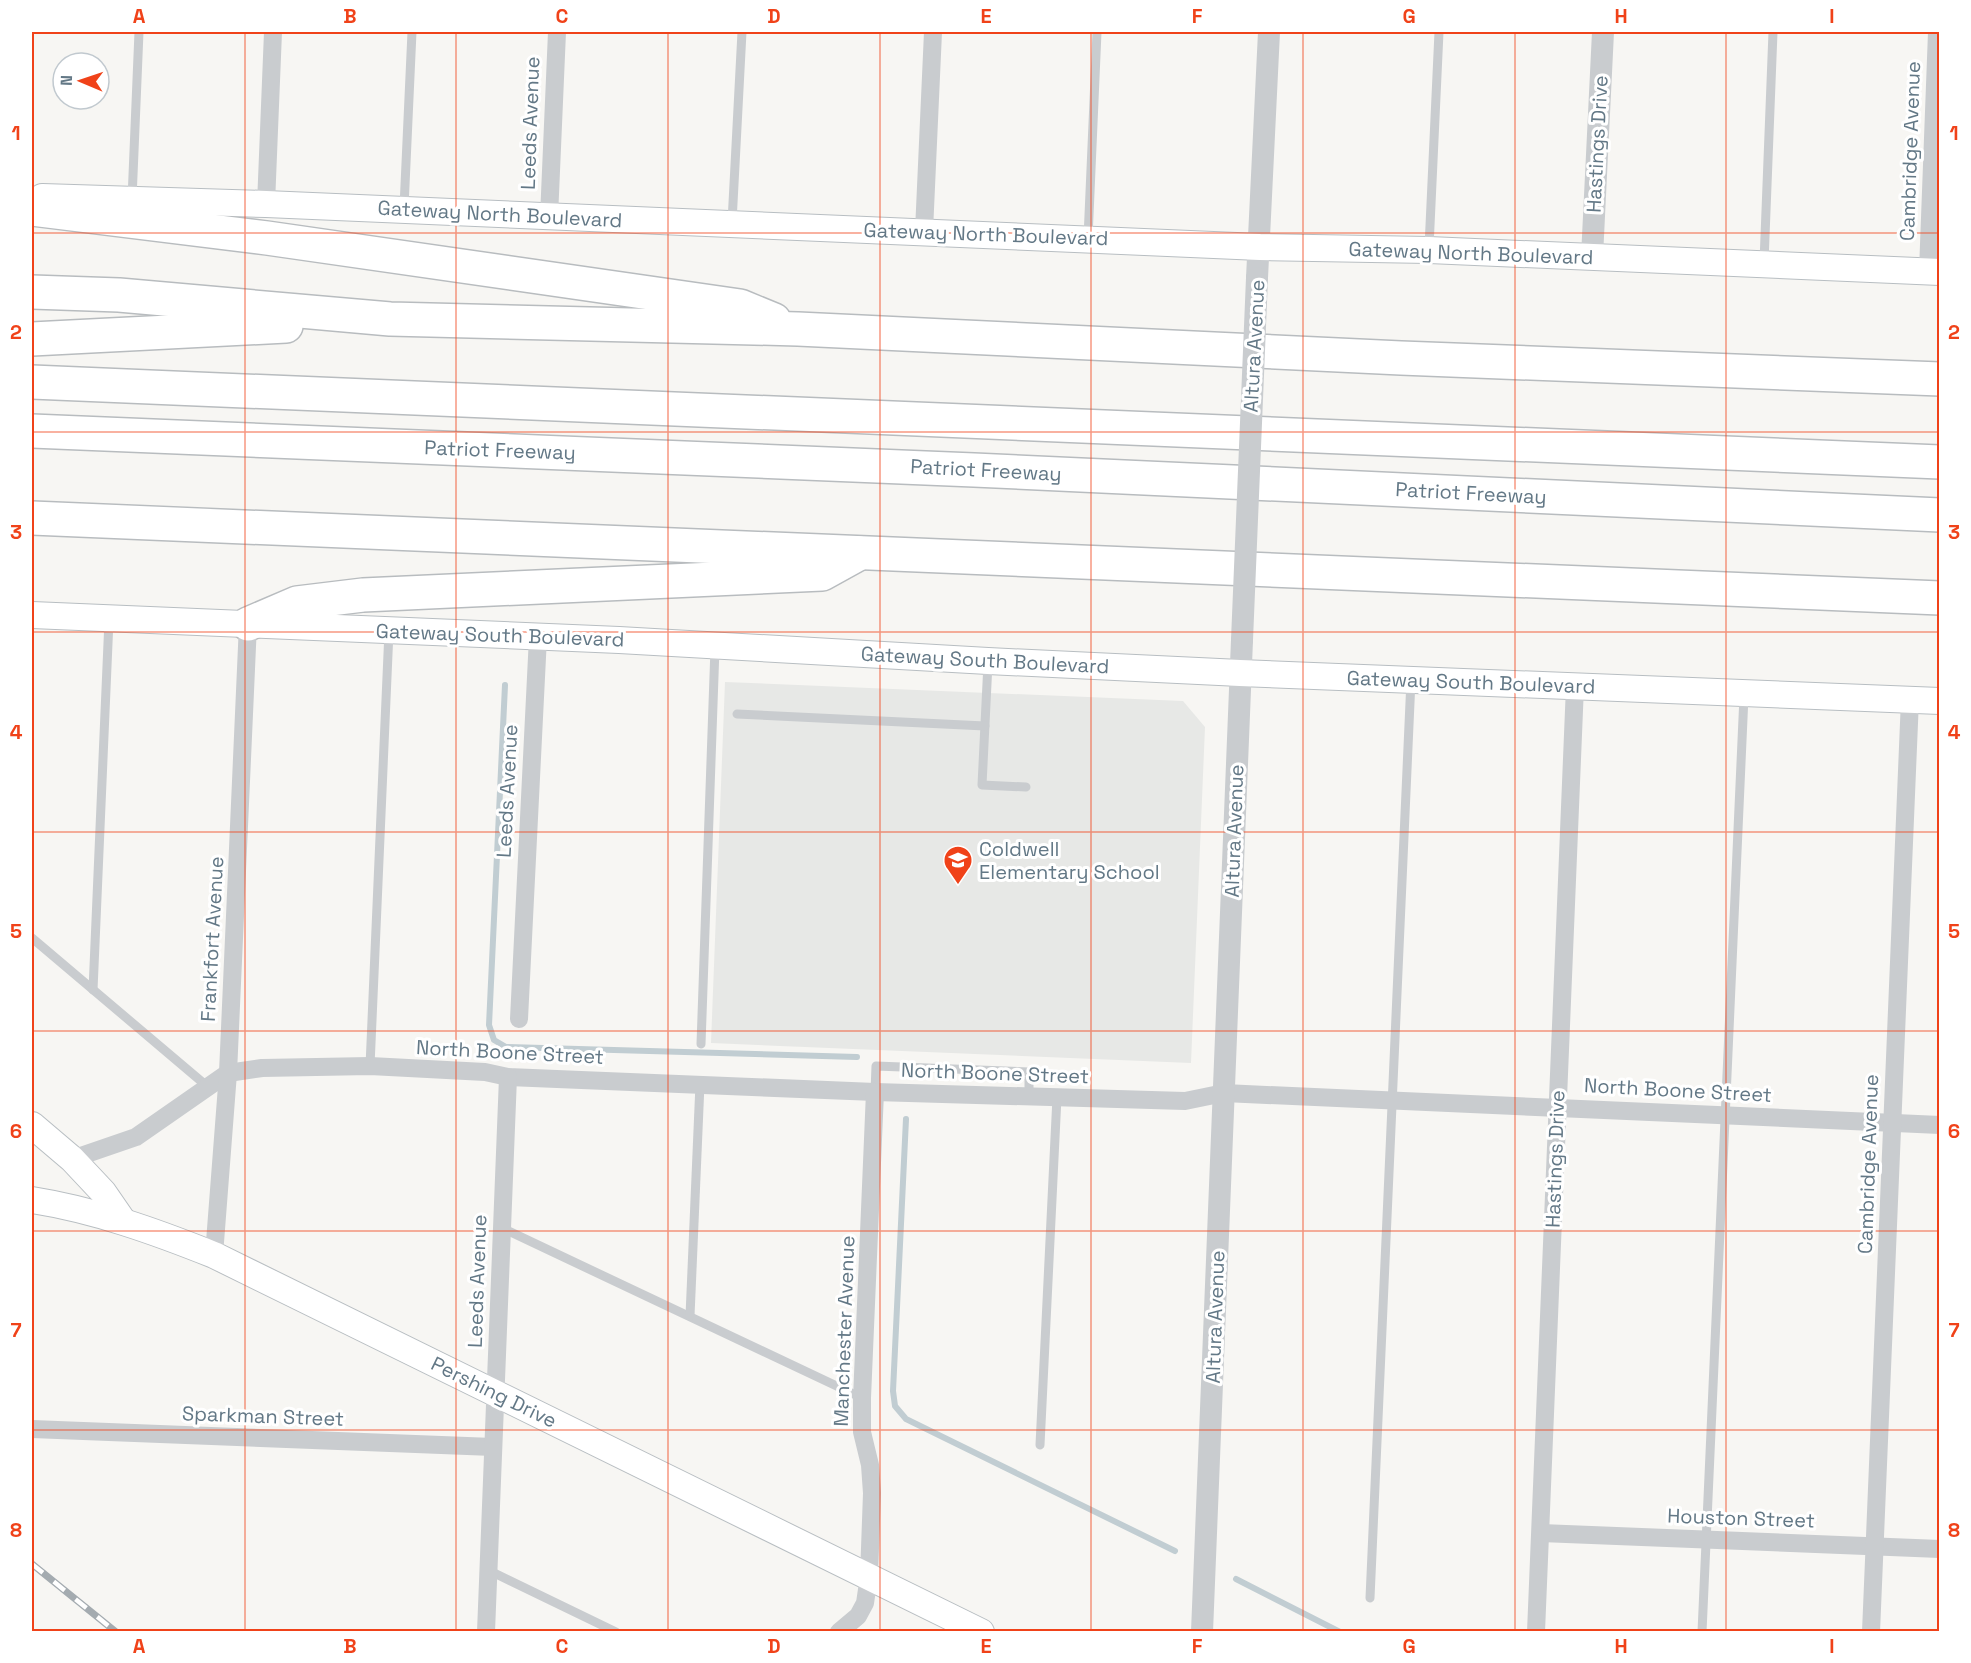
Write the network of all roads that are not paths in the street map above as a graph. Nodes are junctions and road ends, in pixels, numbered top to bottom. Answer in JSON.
{"nodes":[{"id":1,"x":139,"y":32,"type":"edge"},
{"id":2,"x":273,"y":32,"type":"edge"},
{"id":3,"x":412,"y":32,"type":"edge"},
{"id":4,"x":557,"y":32,"type":"edge"},
{"id":5,"x":742,"y":32,"type":"edge"},
{"id":6,"x":933,"y":32,"type":"edge"},
{"id":7,"x":1097,"y":32,"type":"edge"},
{"id":8,"x":1269,"y":32,"type":"edge"},
{"id":9,"x":1439,"y":32,"type":"edge"},
{"id":10,"x":1603,"y":32,"type":"edge"},
{"id":11,"x":1773,"y":32,"type":"edge"},
{"id":12,"x":1937,"y":32,"type":"edge"},
{"id":13,"x":32,"y":197,"type":"edge"},
{"id":14,"x":132,"y":199,"type":"junction"},
{"id":15,"x":266,"y":204,"type":"junction"},
{"id":16,"x":32,"y":209,"type":"edge"},
{"id":17,"x":404,"y":210,"type":"junction"},
{"id":18,"x":549,"y":217,"type":"junction"},
{"id":19,"x":732,"y":225,"type":"junction"},
{"id":20,"x":924,"y":231,"type":"junction"},
{"id":21,"x":1088,"y":238,"type":"junction"},
{"id":22,"x":1260,"y":247,"type":"junction"},
{"id":23,"x":1429,"y":250,"type":"junction"},
{"id":24,"x":1592,"y":257,"type":"junction"},
{"id":25,"x":1764,"y":265,"type":"junction"},
{"id":26,"x":1934,"y":272,"type":"edge"},
{"id":27,"x":32,"y":292,"type":"edge"},
{"id":28,"x":390,"y":320,"type":"junction"},
{"id":29,"x":798,"y":330,"type":"junction"},
{"id":30,"x":32,"y":339,"type":"edge"},
{"id":31,"x":1940,"y":380,"type":"edge"},
{"id":32,"x":32,"y":382,"type":"edge"},
{"id":33,"x":32,"y":431,"type":"edge"},
{"id":34,"x":1940,"y":462,"type":"edge"},
{"id":35,"x":1940,"y":515,"type":"edge"},
{"id":36,"x":32,"y":518,"type":"edge"},
{"id":37,"x":860,"y":553,"type":"junction"},
{"id":38,"x":1940,"y":598,"type":"edge"},
{"id":39,"x":32,"y":615,"type":"edge"},
{"id":40,"x":109,"y":619,"type":"junction"},
{"id":41,"x":248,"y":624,"type":"junction"},
{"id":42,"x":389,"y":630,"type":"junction"},
{"id":43,"x":537,"y":637,"type":"junction"},
{"id":44,"x":716,"y":646,"type":"junction"},
{"id":45,"x":988,"y":661,"type":"junction"},
{"id":46,"x":1240,"y":673,"type":"junction"},
{"id":47,"x":1411,"y":680,"type":"junction"},
{"id":48,"x":1575,"y":686,"type":"junction"},
{"id":49,"x":1744,"y":693,"type":"junction"},
{"id":50,"x":1910,"y":699,"type":"junction"},
{"id":51,"x":1940,"y":701,"type":"edge"},
{"id":52,"x":737,"y":714,"type":"dead end"},
{"id":53,"x":986,"y":726,"type":"junction"},
{"id":54,"x":1026,"y":787,"type":"dead end"},
{"id":55,"x":32,"y":938,"type":"edge"},
{"id":56,"x":93,"y":990,"type":"junction"},
{"id":57,"x":519,"y":1020,"type":"dead end"},
{"id":58,"x":701,"y":1044,"type":"dead end"},
{"id":59,"x":370,"y":1066,"type":"junction"},
{"id":60,"x":228,"y":1073,"type":"junction"},
{"id":61,"x":508,"y":1077,"type":"junction"},
{"id":62,"x":700,"y":1084,"type":"junction"},
{"id":63,"x":208,"y":1087,"type":"junction"},
{"id":64,"x":875,"y":1092,"type":"junction"},
{"id":65,"x":1224,"y":1093,"type":"junction"},
{"id":66,"x":1029,"y":1096,"type":"junction"},
{"id":67,"x":1057,"y":1097,"type":"junction"},
{"id":68,"x":1392,"y":1100,"type":"junction"},
{"id":69,"x":1557,"y":1107,"type":"junction"},
{"id":70,"x":1725,"y":1115,"type":"junction"},
{"id":71,"x":1892,"y":1122,"type":"junction"},
{"id":72,"x":32,"y":1125,"type":"edge"},
{"id":73,"x":1940,"y":1125,"type":"edge"},
{"id":74,"x":72,"y":1159,"type":"junction"},
{"id":75,"x":32,"y":1200,"type":"edge"},
{"id":76,"x":123,"y":1221,"type":"junction"},
{"id":77,"x":502,"y":1228,"type":"junction"},
{"id":78,"x":213,"y":1255,"type":"junction"},
{"id":79,"x":690,"y":1316,"type":"junction"},
{"id":80,"x":495,"y":1393,"type":"junction"},
{"id":81,"x":862,"y":1398,"type":"junction"},
{"id":82,"x":32,"y":1429,"type":"edge"},
{"id":83,"x":1040,"y":1445,"type":"dead end"},
{"id":84,"x":493,"y":1448,"type":"junction"},
{"id":85,"x":1541,"y":1533,"type":"junction"},
{"id":86,"x":1706,"y":1539,"type":"junction"},
{"id":87,"x":1875,"y":1546,"type":"junction"},
{"id":88,"x":1940,"y":1549,"type":"edge"},
{"id":89,"x":488,"y":1570,"type":"junction"},
{"id":90,"x":869,"y":1576,"type":"junction"},
{"id":91,"x":1370,"y":1598,"type":"dead end"},
{"id":92,"x":486,"y":1632,"type":"edge"},
{"id":93,"x":616,"y":1632,"type":"edge"},
{"id":94,"x":839,"y":1632,"type":"edge"},
{"id":95,"x":981,"y":1632,"type":"edge"},
{"id":96,"x":1202,"y":1632,"type":"edge"},
{"id":97,"x":1536,"y":1632,"type":"edge"},
{"id":98,"x":1702,"y":1632,"type":"edge"},
{"id":99,"x":1871,"y":1632,"type":"edge"}],
"edges":[{"from":1,"to":14,"type":"lane"},
{"from":2,"to":15,"type":"street"},
{"from":3,"to":17,"type":"lane"},
{"from":4,"to":18,"type":"street","name":"Leeds Avenue"},
{"from":5,"to":19,"type":"lane"},
{"from":6,"to":20,"type":"street"},
{"from":7,"to":21,"type":"lane"},
{"from":8,"to":22,"type":"street","name":"Altura Avenue"},
{"from":9,"to":23,"type":"lane"},
{"from":10,"to":24,"type":"street","name":"Hastings Drive"},
{"from":11,"to":25,"type":"lane"},
{"from":12,"to":26,"type":"street","name":"Cambridge Avenue"},
{"from":13,"to":14,"type":"main road","name":"Gateway North Boulevard"},
{"from":14,"to":15,"type":"main road","name":"Gateway North Boulevard"},
{"from":15,"to":17,"type":"main road","name":"Gateway North Boulevard"},
{"from":16,"to":29,"type":"highway"},
{"from":17,"to":18,"type":"main road","name":"Gateway North Boulevard"},
{"from":18,"to":19,"type":"main road","name":"Gateway North Boulevard"},
{"from":19,"to":20,"type":"main road","name":"Gateway North Boulevard"},
{"from":20,"to":21,"type":"main road","name":"Gateway North Boulevard"},
{"from":21,"to":22,"type":"main road","name":"Gateway North Boulevard"},
{"from":22,"to":23,"type":"main road","name":"Gateway North Boulevard"},
{"from":22,"to":46,"type":"street","name":"Altura Avenue","bridge":true},
{"from":23,"to":24,"type":"main road","name":"Gateway North Boulevard"},
{"from":24,"to":25,"type":"main road","name":"Gateway North Boulevard"},
{"from":25,"to":26,"type":"main road","name":"Gateway North Boulevard"},
{"from":27,"to":28,"type":"highway"},
{"from":28,"to":29,"type":"highway"},
{"from":28,"to":30,"type":"highway"},
{"from":29,"to":31,"type":"highway"},
{"from":32,"to":34,"type":"highway"},
{"from":33,"to":35,"type":"highway","name":"Patriot Freeway"},
{"from":36,"to":37,"type":"highway"},
{"from":37,"to":38,"type":"highway"},
{"from":37,"to":41,"type":"highway"},
{"from":39,"to":40,"type":"main road","name":"Gateway South Boulevard"},
{"from":40,"to":41,"type":"main road","name":"Gateway South Boulevard"},
{"from":40,"to":56,"type":"lane"},
{"from":41,"to":42,"type":"main road","name":"Gateway South Boulevard"},
{"from":41,"to":60,"type":"street","name":"Frankfort Avenue"},
{"from":42,"to":43,"type":"main road","name":"Gateway South Boulevard"},
{"from":42,"to":59,"type":"lane"},
{"from":43,"to":44,"type":"main road","name":"Gateway South Boulevard"},
{"from":43,"to":57,"type":"street","name":"Leeds Avenue"},
{"from":44,"to":45,"type":"main road","name":"Gateway South Boulevard"},
{"from":44,"to":58,"type":"lane"},
{"from":45,"to":46,"type":"main road","name":"Gateway South Boulevard"},
{"from":45,"to":53,"type":"lane"},
{"from":46,"to":47,"type":"main road","name":"Gateway South Boulevard"},
{"from":46,"to":65,"type":"street","name":"Altura Avenue"},
{"from":47,"to":48,"type":"main road","name":"Gateway South Boulevard"},
{"from":47,"to":68,"type":"lane"},
{"from":48,"to":49,"type":"main road","name":"Gateway South Boulevard"},
{"from":48,"to":69,"type":"street","name":"Hastings Drive"},
{"from":49,"to":50,"type":"main road","name":"Gateway South Boulevard"},
{"from":49,"to":70,"type":"lane"},
{"from":50,"to":51,"type":"main road","name":"Gateway South Boulevard"},
{"from":50,"to":71,"type":"street","name":"Cambridge Avenue"},
{"from":52,"to":53,"type":"lane"},
{"from":53,"to":54,"type":"lane"},
{"from":55,"to":56,"type":"lane"},
{"from":56,"to":63,"type":"lane"},
{"from":59,"to":60,"type":"street","name":"North Boone Street"},
{"from":59,"to":61,"type":"street","name":"North Boone Street"},
{"from":60,"to":63,"type":"street","name":"North Boone Street"},
{"from":60,"to":78,"type":"street","name":"Frankfort Avenue"},
{"from":61,"to":62,"type":"street","name":"North Boone Street"},
{"from":61,"to":77,"type":"street","name":"Leeds Avenue"},
{"from":62,"to":64,"type":"street","name":"North Boone Street"},
{"from":62,"to":79,"type":"lane"},
{"from":63,"to":74,"type":"street","name":"North Boone Street"},
{"from":64,"to":66,"type":"street","name":"North Boone Street"},
{"from":64,"to":66,"type":"lane"},
{"from":64,"to":81,"type":"street","name":"Manchester Avenue"},
{"from":65,"to":67,"type":"street","name":"North Boone Street"},
{"from":65,"to":68,"type":"street","name":"North Boone Street"},
{"from":65,"to":96,"type":"street","name":"Altura Avenue"},
{"from":66,"to":67,"type":"street","name":"North Boone Street"},
{"from":67,"to":83,"type":"lane"},
{"from":68,"to":69,"type":"street","name":"North Boone Street"},
{"from":68,"to":91,"type":"lane"},
{"from":69,"to":70,"type":"street","name":"North Boone Street"},
{"from":69,"to":85,"type":"street","name":"Hastings Drive"},
{"from":70,"to":71,"type":"street","name":"North Boone Street"},
{"from":70,"to":86,"type":"lane"},
{"from":71,"to":73,"type":"street","name":"North Boone Street"},
{"from":71,"to":87,"type":"street","name":"Cambridge Avenue"},
{"from":72,"to":74,"type":"main road"},
{"from":74,"to":76,"type":"main road"},
{"from":75,"to":76,"type":"main road","name":"Pershing Drive"},
{"from":76,"to":78,"type":"main road","name":"Pershing Drive"},
{"from":77,"to":79,"type":"lane"},
{"from":77,"to":80,"type":"street","name":"Leeds Avenue"},
{"from":78,"to":80,"type":"main road","name":"Pershing Drive"},
{"from":79,"to":81,"type":"lane"},
{"from":80,"to":84,"type":"street","name":"Leeds Avenue"},
{"from":80,"to":90,"type":"main road","name":"Pershing Drive"},
{"from":81,"to":90,"type":"street","name":"Manchester Avenue"},
{"from":82,"to":84,"type":"street","name":"Sparkman Street"},
{"from":84,"to":89,"type":"street","name":"Leeds Avenue"},
{"from":85,"to":86,"type":"street","name":"Houston Street"},
{"from":85,"to":97,"type":"street","name":"Hastings Drive"},
{"from":86,"to":87,"type":"street","name":"Houston Street"},
{"from":86,"to":98,"type":"lane"},
{"from":87,"to":88,"type":"street","name":"Houston Street"},
{"from":87,"to":99,"type":"street","name":"Cambridge Avenue"},
{"from":89,"to":92,"type":"street","name":"Leeds Avenue"},
{"from":89,"to":93,"type":"lane"},
{"from":90,"to":94,"type":"street","name":"Manchester Avenue"},
{"from":90,"to":95,"type":"main road","name":"Pershing Drive"}]}
